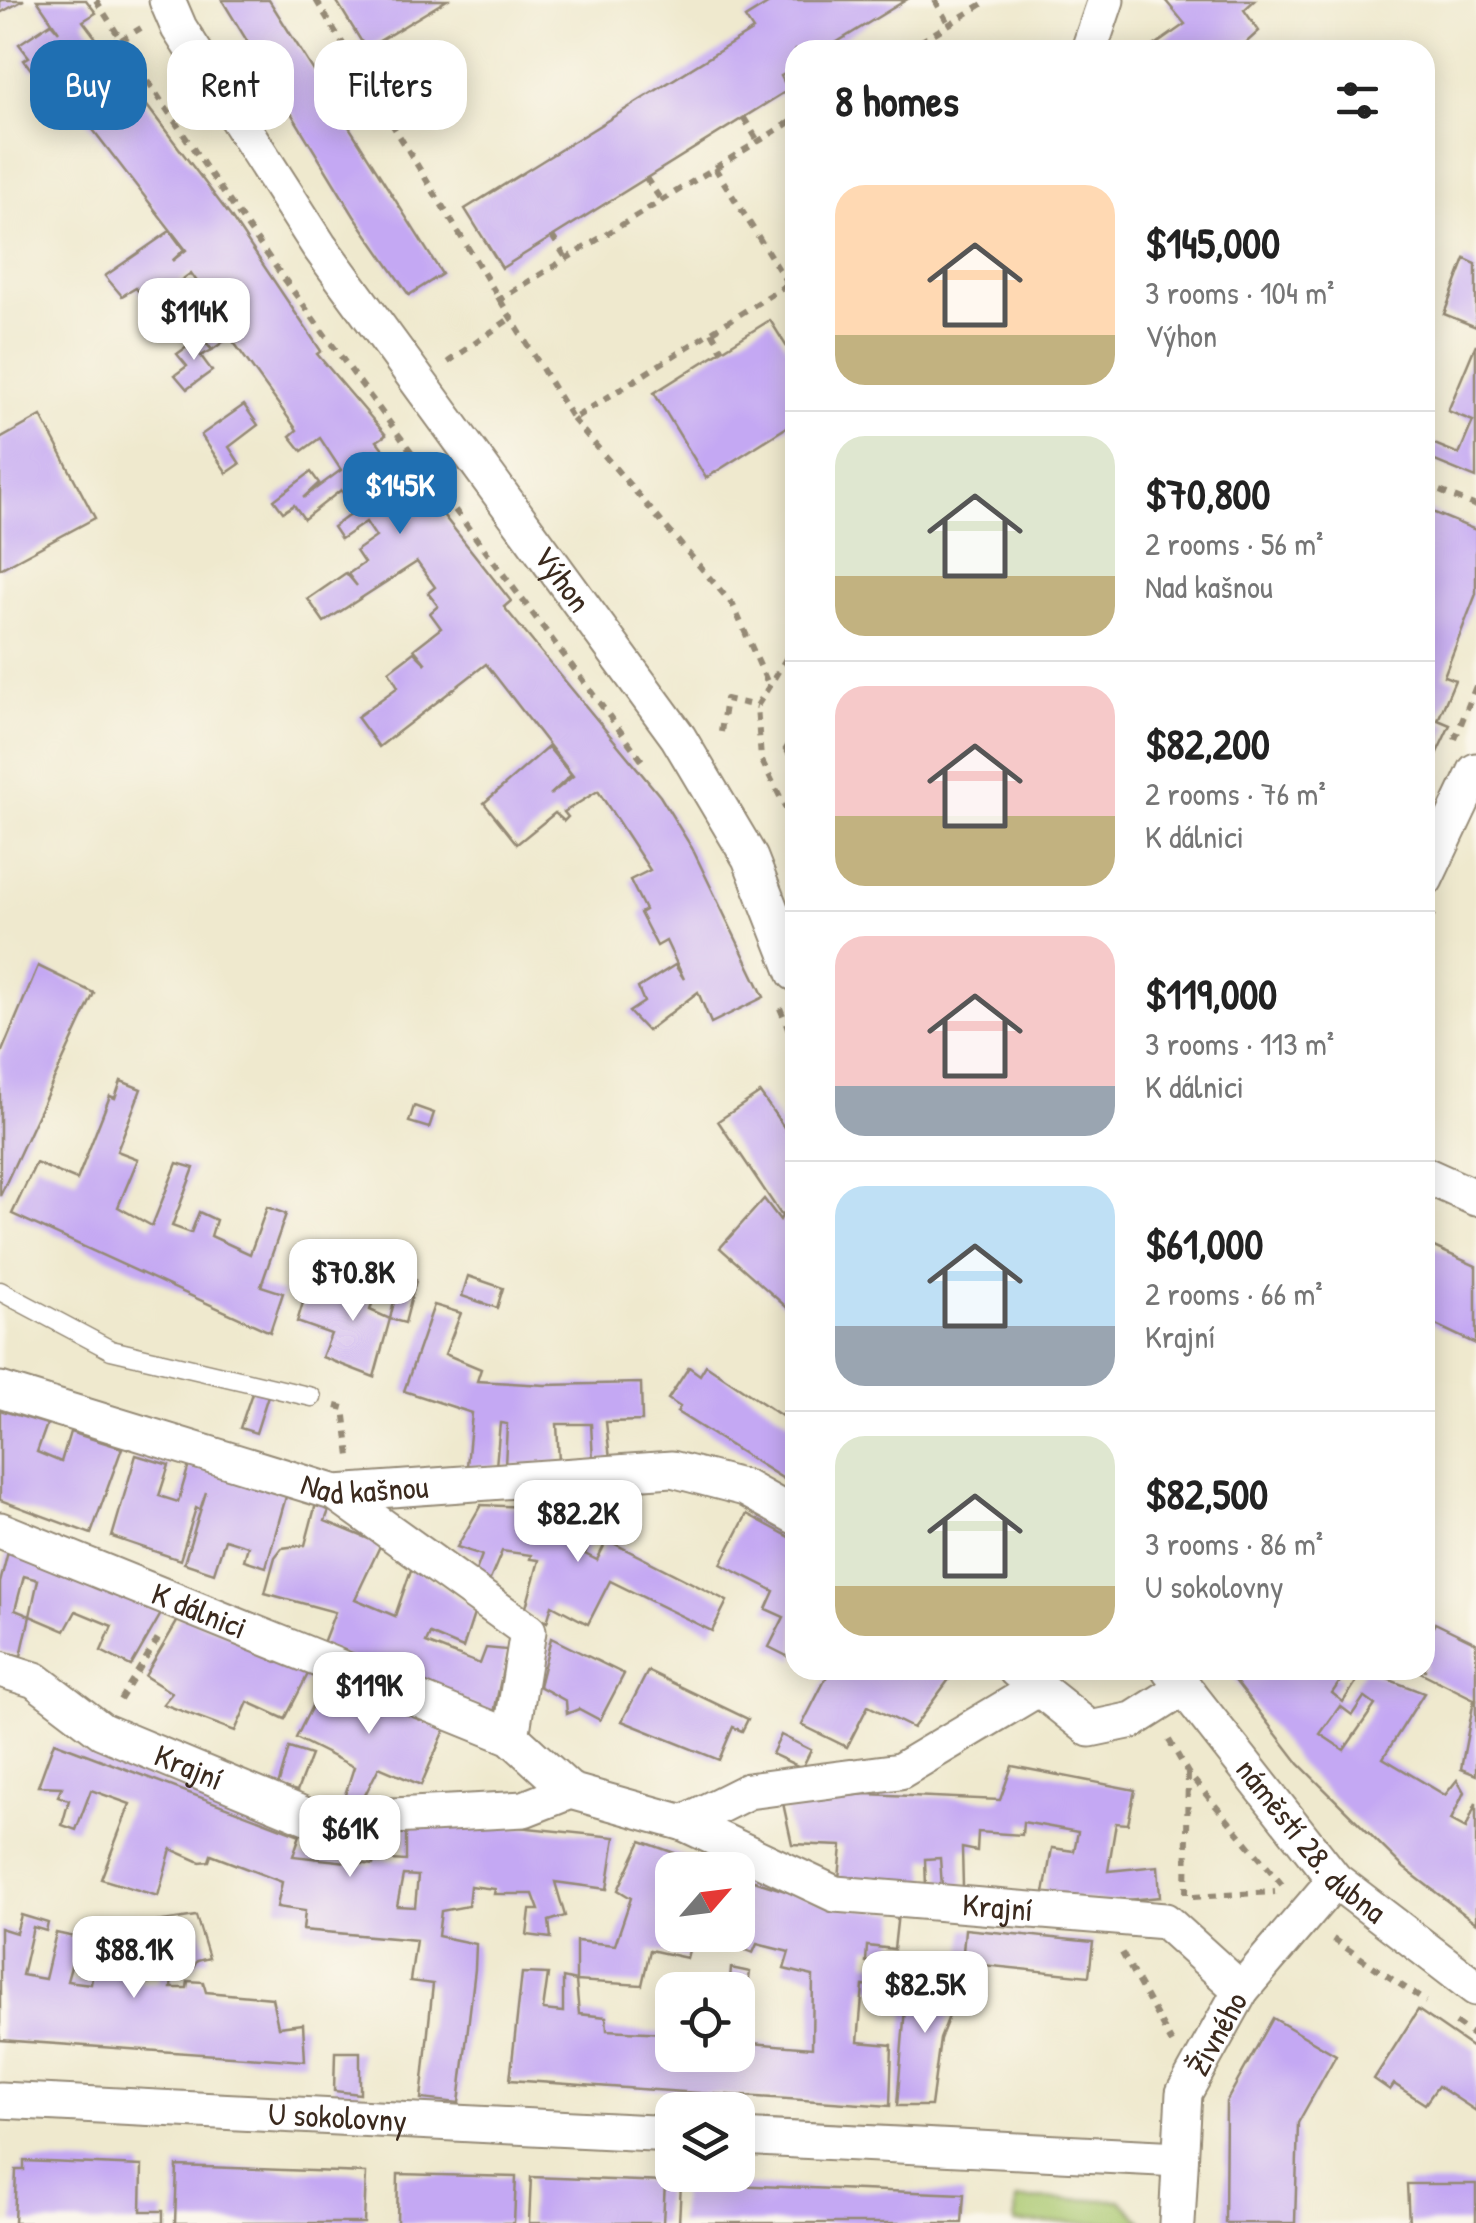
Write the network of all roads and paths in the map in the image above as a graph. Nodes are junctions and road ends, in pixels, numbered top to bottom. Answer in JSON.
{"nodes":[{"id":1,"x":96,"y":0,"type":"edge"},
{"id":2,"x":167,"y":0,"type":"edge"},
{"id":3,"x":316,"y":0,"type":"edge"},
{"id":4,"x":935,"y":0,"type":"edge"},
{"id":5,"x":989,"y":0,"type":"edge"},
{"id":6,"x":1106,"y":0,"type":"edge"},
{"id":7,"x":948,"y":25,"type":"junction"},
{"id":8,"x":924,"y":40,"type":"edge"},
{"id":9,"x":1092,"y":40,"type":"edge"},
{"id":10,"x":744,"y":118,"type":"dead end"},
{"id":11,"x":785,"y":124,"type":"edge"},
{"id":12,"x":758,"y":141,"type":"junction"},
{"id":13,"x":715,"y":168,"type":"junction"},
{"id":14,"x":646,"y":178,"type":"dead end"},
{"id":15,"x":662,"y":200,"type":"junction"},
{"id":16,"x":552,"y":236,"type":"dead end"},
{"id":17,"x":566,"y":258,"type":"junction"},
{"id":18,"x":785,"y":279,"type":"edge"},
{"id":19,"x":785,"y":286,"type":"edge"},
{"id":20,"x":497,"y":301,"type":"junction"},
{"id":21,"x":508,"y":320,"type":"junction"},
{"id":22,"x":712,"y":332,"type":"junction"},
{"id":23,"x":722,"y":350,"type":"dead end"},
{"id":24,"x":420,"y":382,"type":"junction"},
{"id":25,"x":573,"y":419,"type":"junction"},
{"id":26,"x":1435,"y":489,"type":"edge"},
{"id":27,"x":1476,"y":506,"type":"edge"},
{"id":28,"x":785,"y":660,"type":"edge"},
{"id":29,"x":769,"y":686,"type":"junction"},
{"id":30,"x":1476,"y":771,"type":"edge"},
{"id":31,"x":654,"y":777,"type":"dead end"},
{"id":32,"x":785,"y":806,"type":"edge"},
{"id":33,"x":1435,"y":858,"type":"edge"},
{"id":34,"x":784,"y":982,"type":"edge"},
{"id":35,"x":1435,"y":1180,"type":"edge"},
{"id":36,"x":1476,"y":1198,"type":"edge"},
{"id":37,"x":0,"y":1291,"type":"edge"},
{"id":38,"x":0,"y":1390,"type":"edge"},
{"id":39,"x":312,"y":1397,"type":"joint"},
{"id":40,"x":345,"y":1492,"type":"junction"},
{"id":41,"x":785,"y":1510,"type":"edge"},
{"id":42,"x":0,"y":1530,"type":"edge"},
{"id":43,"x":182,"y":1600,"type":"junction"},
{"id":44,"x":0,"y":1670,"type":"edge"},
{"id":45,"x":1027,"y":1680,"type":"edge"},
{"id":46,"x":1029,"y":1680,"type":"edge"},
{"id":47,"x":1176,"y":1680,"type":"edge"},
{"id":48,"x":1152,"y":1708,"type":"junction"},
{"id":49,"x":102,"y":1731,"type":"junction"},
{"id":50,"x":511,"y":1736,"type":"junction"},
{"id":51,"x":570,"y":1791,"type":"junction"},
{"id":52,"x":684,"y":1823,"type":"junction"},
{"id":53,"x":1336,"y":1880,"type":"junction"},
{"id":54,"x":1186,"y":1898,"type":"dead end"},
{"id":55,"x":1301,"y":1912,"type":"junction"},
{"id":56,"x":1101,"y":1916,"type":"junction"},
{"id":57,"x":1320,"y":1953,"type":"dead end"},
{"id":58,"x":1476,"y":1988,"type":"edge"},
{"id":59,"x":1241,"y":1990,"type":"junction"},
{"id":60,"x":1428,"y":2004,"type":"dead end"},
{"id":61,"x":1444,"y":2015,"type":"dead end"},
{"id":62,"x":1476,"y":2037,"type":"edge"},
{"id":63,"x":1184,"y":2040,"type":"dead end"},
{"id":64,"x":0,"y":2100,"type":"edge"},
{"id":65,"x":655,"y":2133,"type":"edge"},
{"id":66,"x":755,"y":2138,"type":"edge"},
{"id":67,"x":1180,"y":2159,"type":"junction"},
{"id":68,"x":1177,"y":2223,"type":"edge"}],
"edges":[{"from":1,"to":31,"type":"path"},
{"from":2,"to":24,"type":"street","name":"Výhon"},
{"from":3,"to":20,"type":"path"},
{"from":4,"to":7,"type":"path"},
{"from":5,"to":7,"type":"path"},
{"from":6,"to":9,"type":"street"},
{"from":7,"to":8,"type":"path"},
{"from":10,"to":12,"type":"path"},
{"from":11,"to":12,"type":"path"},
{"from":12,"to":13,"type":"path"},
{"from":13,"to":15,"type":"path"},
{"from":13,"to":18,"type":"path"},
{"from":14,"to":15,"type":"path"},
{"from":15,"to":17,"type":"path"},
{"from":16,"to":17,"type":"path"},
{"from":17,"to":20,"type":"path"},
{"from":19,"to":22,"type":"path"},
{"from":20,"to":21,"type":"path"},
{"from":21,"to":24,"type":"path"},
{"from":21,"to":25,"type":"path"},
{"from":22,"to":23,"type":"path"},
{"from":22,"to":25,"type":"path"},
{"from":24,"to":34,"type":"street","name":"Výhon"},
{"from":25,"to":29,"type":"path"},
{"from":26,"to":27,"type":"path"},
{"from":28,"to":29,"type":"path"},
{"from":29,"to":32,"type":"path"},
{"from":30,"to":33,"type":"street"},
{"from":35,"to":36,"type":"street"},
{"from":37,"to":39,"type":"lane"},
{"from":38,"to":40,"type":"street","name":"Nad kašnou"},
{"from":39,"to":40,"type":"path"},
{"from":40,"to":41,"type":"street","name":"Nad kašnou"},
{"from":40,"to":50,"type":"street"},
{"from":42,"to":43,"type":"street","name":"K dálnici"},
{"from":43,"to":49,"type":"path"},
{"from":43,"to":50,"type":"street","name":"K dálnici"},
{"from":44,"to":49,"type":"street","name":"Krajní"},
{"from":45,"to":52,"type":"street"},
{"from":46,"to":48,"type":"street"},
{"from":47,"to":48,"type":"street"},
{"from":47,"to":53,"type":"street","name":"náměstí 28. dubna"},
{"from":48,"to":55,"type":"path"},
{"from":49,"to":51,"type":"street","name":"Krajní"},
{"from":50,"to":51,"type":"street","name":"K dálnici"},
{"from":51,"to":52,"type":"street","name":"Krajní"},
{"from":52,"to":56,"type":"street","name":"Krajní"},
{"from":53,"to":55,"type":"street","name":"Živného"},
{"from":53,"to":58,"type":"street","name":"náměstí 28. dubna"},
{"from":54,"to":55,"type":"path"},
{"from":55,"to":57,"type":"path"},
{"from":55,"to":59,"type":"street","name":"Živného"},
{"from":55,"to":60,"type":"path"},
{"from":56,"to":59,"type":"street","name":"Krajní"},
{"from":56,"to":63,"type":"path"},
{"from":59,"to":67,"type":"street","name":"Živného"},
{"from":61,"to":62,"type":"path"},
{"from":64,"to":65,"type":"street","name":"U sokolovny"},
{"from":66,"to":67,"type":"street"},
{"from":67,"to":68,"type":"street","name":"Živného"}]}
